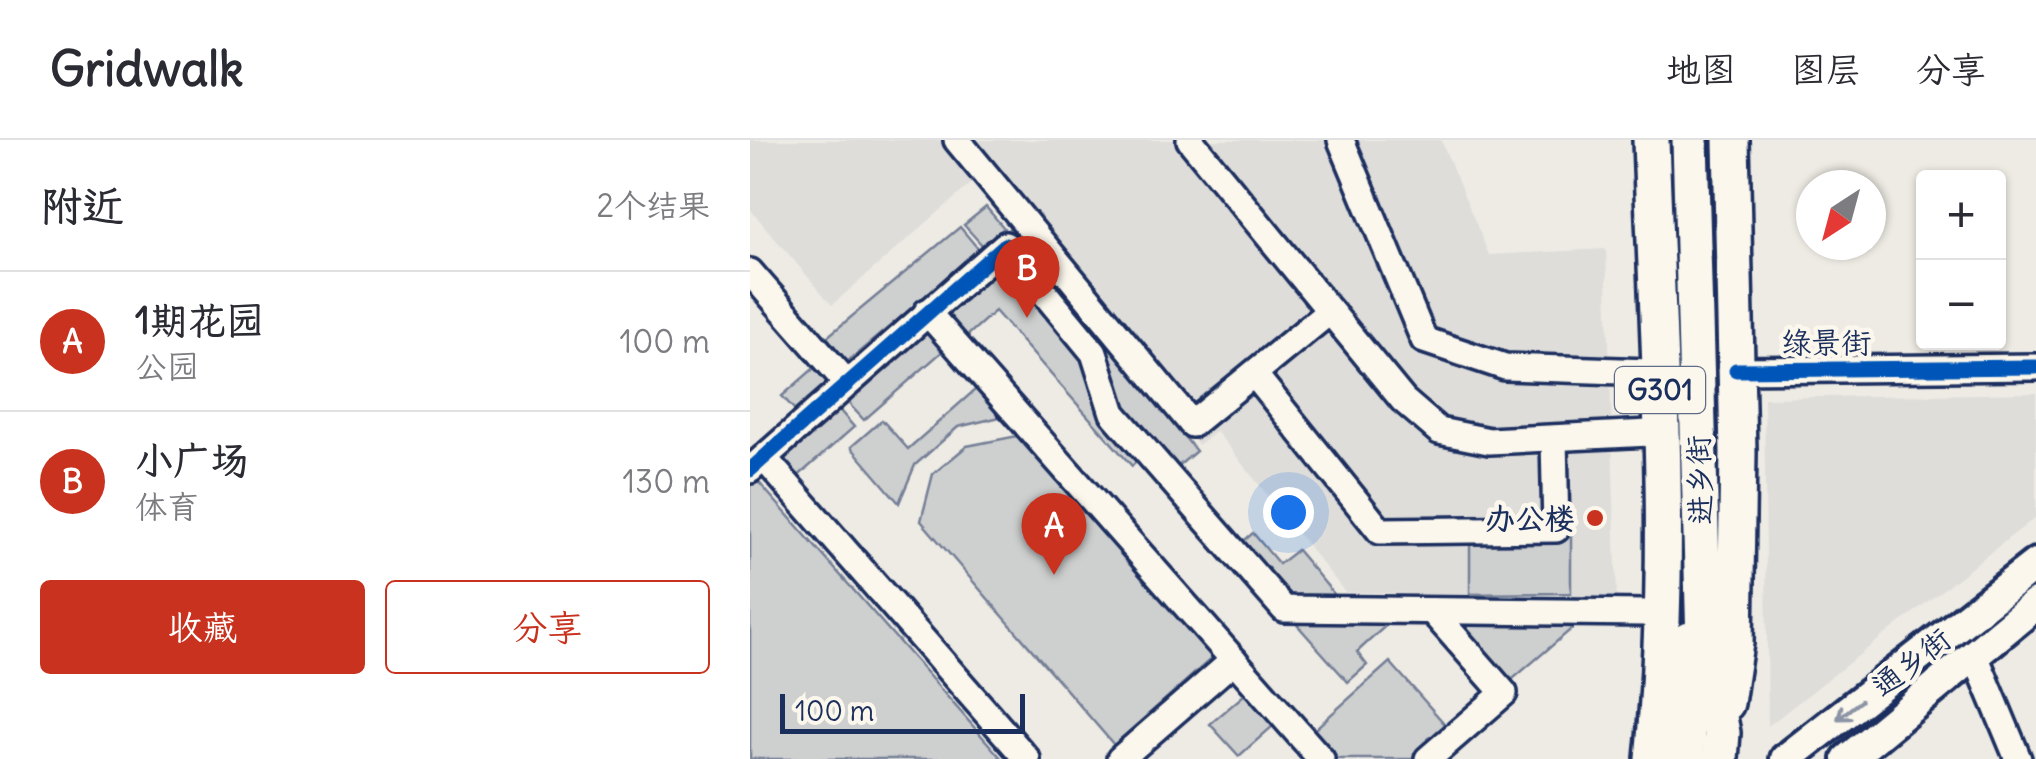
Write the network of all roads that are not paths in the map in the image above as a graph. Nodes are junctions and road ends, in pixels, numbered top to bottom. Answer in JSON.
{"nodes":[{"id":1,"x":957,"y":140,"type":"edge"},
{"id":2,"x":1190,"y":140,"type":"edge"},
{"id":3,"x":1342,"y":140,"type":"edge"},
{"id":4,"x":1632,"y":140,"type":"edge"},
{"id":5,"x":1651,"y":140,"type":"edge"},
{"id":6,"x":1660,"y":140,"type":"edge"},
{"id":7,"x":1675,"y":140,"type":"edge"},
{"id":8,"x":1690,"y":140,"type":"edge"},
{"id":9,"x":1708,"y":140,"type":"edge"},
{"id":10,"x":1731,"y":140,"type":"edge"},
{"id":11,"x":750,"y":272,"type":"edge"},
{"id":12,"x":1330,"y":311,"type":"junction"},
{"id":13,"x":927,"y":312,"type":"junction"},
{"id":14,"x":2036,"y":367,"type":"edge"},
{"id":15,"x":1736,"y":370,"type":"junction"},
{"id":16,"x":1649,"y":372,"type":"junction"},
{"id":17,"x":1254,"y":374,"type":"junction"},
{"id":18,"x":846,"y":382,"type":"junction"},
{"id":19,"x":1650,"y":433,"type":"junction"},
{"id":20,"x":1554,"y":439,"type":"junction"},
{"id":21,"x":757,"y":464,"type":"edge"},
{"id":22,"x":2036,"y":564,"type":"edge"},
{"id":23,"x":2036,"y":604,"type":"edge"},
{"id":24,"x":1432,"y":611,"type":"junction"},
{"id":25,"x":1647,"y":613,"type":"junction"},
{"id":26,"x":1734,"y":613,"type":"junction"},
{"id":27,"x":1682,"y":641,"type":"junction"},
{"id":28,"x":1974,"y":654,"type":"junction"},
{"id":29,"x":1234,"y":660,"type":"junction"},
{"id":30,"x":1721,"y":746,"type":"edge"},
{"id":31,"x":1666,"y":749,"type":"edge"},
{"id":32,"x":1026,"y":759,"type":"edge"},
{"id":33,"x":1120,"y":759,"type":"edge"},
{"id":34,"x":1321,"y":759,"type":"edge"},
{"id":35,"x":1428,"y":759,"type":"edge"},
{"id":36,"x":1786,"y":759,"type":"edge"},
{"id":37,"x":1848,"y":759,"type":"edge"},
{"id":38,"x":2018,"y":759,"type":"edge"}],
"edges":[{"from":1,"to":17,"type":"street"},
{"from":2,"to":12,"type":"street"},
{"from":3,"to":16,"type":"street"},
{"from":4,"to":16,"type":"highway"},
{"from":5,"to":31,"type":"highway","name":"进乡街","number":"G301"},
{"from":6,"to":27,"type":"highway"},
{"from":7,"to":27,"type":"highway"},
{"from":8,"to":30,"type":"highway","name":"进乡街","number":"G301"},
{"from":9,"to":26,"type":"highway"},
{"from":10,"to":15,"type":"highway"},
{"from":11,"to":18,"type":"street"},
{"from":12,"to":17,"type":"street"},
{"from":12,"to":20,"type":"street"},
{"from":13,"to":18,"type":"street"},
{"from":13,"to":24,"type":"street"},
{"from":13,"to":29,"type":"street"},
{"from":14,"to":15,"type":"street","name":"绿景街"},
{"from":15,"to":26,"type":"highway"},
{"from":16,"to":19,"type":"highway"},
{"from":17,"to":20,"type":"street"},
{"from":18,"to":21,"type":"street"},
{"from":19,"to":20,"type":"street"},
{"from":19,"to":25,"type":"highway"},
{"from":21,"to":32,"type":"street"},
{"from":22,"to":36,"type":"main road","name":"通乡街","one_way":true},
{"from":23,"to":28,"type":"main road","name":"通乡街"},
{"from":24,"to":25,"type":"street"},
{"from":24,"to":35,"type":"street"},
{"from":25,"to":31,"type":"highway"},
{"from":26,"to":30,"type":"highway"},
{"from":27,"to":31,"type":"highway"},
{"from":28,"to":37,"type":"main road","name":"通乡街"},
{"from":28,"to":38,"type":"street"},
{"from":29,"to":33,"type":"street"},
{"from":29,"to":34,"type":"street"}]}
